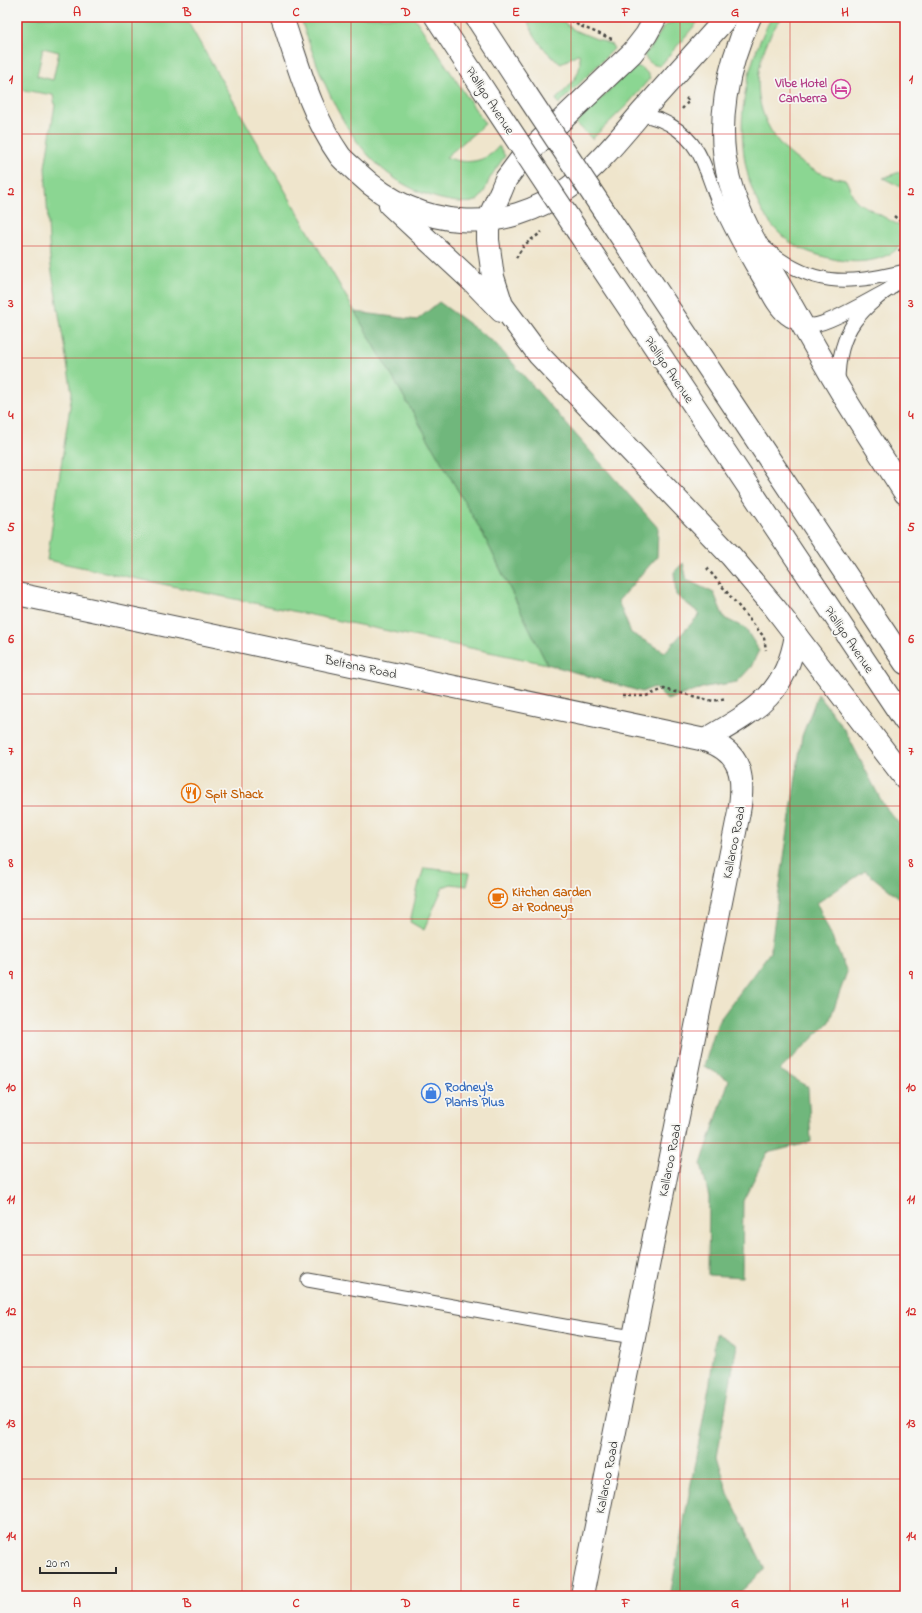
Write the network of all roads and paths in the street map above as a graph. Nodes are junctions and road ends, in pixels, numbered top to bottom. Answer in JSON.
{"nodes":[{"id":1,"x":282,"y":17,"type":"edge"},
{"id":2,"x":436,"y":17,"type":"edge"},
{"id":3,"x":476,"y":17,"type":"edge"},
{"id":4,"x":656,"y":17,"type":"edge"},
{"id":5,"x":727,"y":17,"type":"edge"},
{"id":6,"x":750,"y":17,"type":"edge"},
{"id":7,"x":640,"y":115,"type":"junction"},
{"id":8,"x":366,"y":181,"type":"junction"},
{"id":9,"x":894,"y":216,"type":"dead end"},
{"id":10,"x":490,"y":220,"type":"junction"},
{"id":11,"x":905,"y":227,"type":"edge"},
{"id":12,"x":752,"y":236,"type":"junction"},
{"id":13,"x":905,"y":244,"type":"edge"},
{"id":14,"x":895,"y":254,"type":"dead end"},
{"id":15,"x":905,"y":271,"type":"edge"},
{"id":16,"x":905,"y":277,"type":"edge"},
{"id":17,"x":890,"y":289,"type":"junction"},
{"id":18,"x":803,"y":325,"type":"junction"},
{"id":19,"x":519,"y":330,"type":"junction"},
{"id":20,"x":838,"y":386,"type":"junction"},
{"id":21,"x":905,"y":494,"type":"edge"},
{"id":22,"x":706,"y":567,"type":"dead end"},
{"id":23,"x":17,"y":594,"type":"edge"},
{"id":24,"x":796,"y":635,"type":"junction"},
{"id":25,"x":766,"y":651,"type":"dead end"},
{"id":26,"x":905,"y":663,"type":"edge"},
{"id":27,"x":618,"y":696,"type":"dead end"},
{"id":28,"x":727,"y":698,"type":"dead end"},
{"id":29,"x":905,"y":721,"type":"edge"},
{"id":30,"x":705,"y":740,"type":"junction"},
{"id":31,"x":905,"y":778,"type":"edge"},
{"id":32,"x":308,"y":1280,"type":"dead end"},
{"id":33,"x":634,"y":1337,"type":"junction"},
{"id":34,"x":582,"y":1596,"type":"edge"}],
"edges":[{"from":1,"to":8,"type":"main road"},
{"from":2,"to":29,"type":"main road","name":"Pialligo Avenue","bridge":true},
{"from":3,"to":26,"type":"main road","bridge":true},
{"from":4,"to":10,"type":"main road"},
{"from":5,"to":7,"type":"main road"},
{"from":6,"to":12,"type":"main road"},
{"from":7,"to":10,"type":"main road"},
{"from":7,"to":18,"type":"lane"},
{"from":8,"to":10,"type":"main road"},
{"from":8,"to":19,"type":"main road"},
{"from":9,"to":11,"type":"path"},
{"from":10,"to":19,"type":"main road"},
{"from":12,"to":15,"type":"lane"},
{"from":12,"to":18,"type":"main road"},
{"from":13,"to":14,"type":"path"},
{"from":16,"to":17,"type":"lane"},
{"from":17,"to":18,"type":"lane"},
{"from":17,"to":20,"type":"lane"},
{"from":18,"to":20,"type":"main road"},
{"from":19,"to":24,"type":"main road"},
{"from":20,"to":21,"type":"main road"},
{"from":22,"to":25,"type":"path"},
{"from":23,"to":30,"type":"main road","name":"Beltana Road"},
{"from":24,"to":30,"type":"main road"},
{"from":24,"to":31,"type":"main road"},
{"from":27,"to":28,"type":"path"},
{"from":30,"to":33,"type":"main road","name":"Kallaroo Road"},
{"from":32,"to":33,"type":"lane"},
{"from":33,"to":34,"type":"main road","name":"Kallaroo Road"}]}
